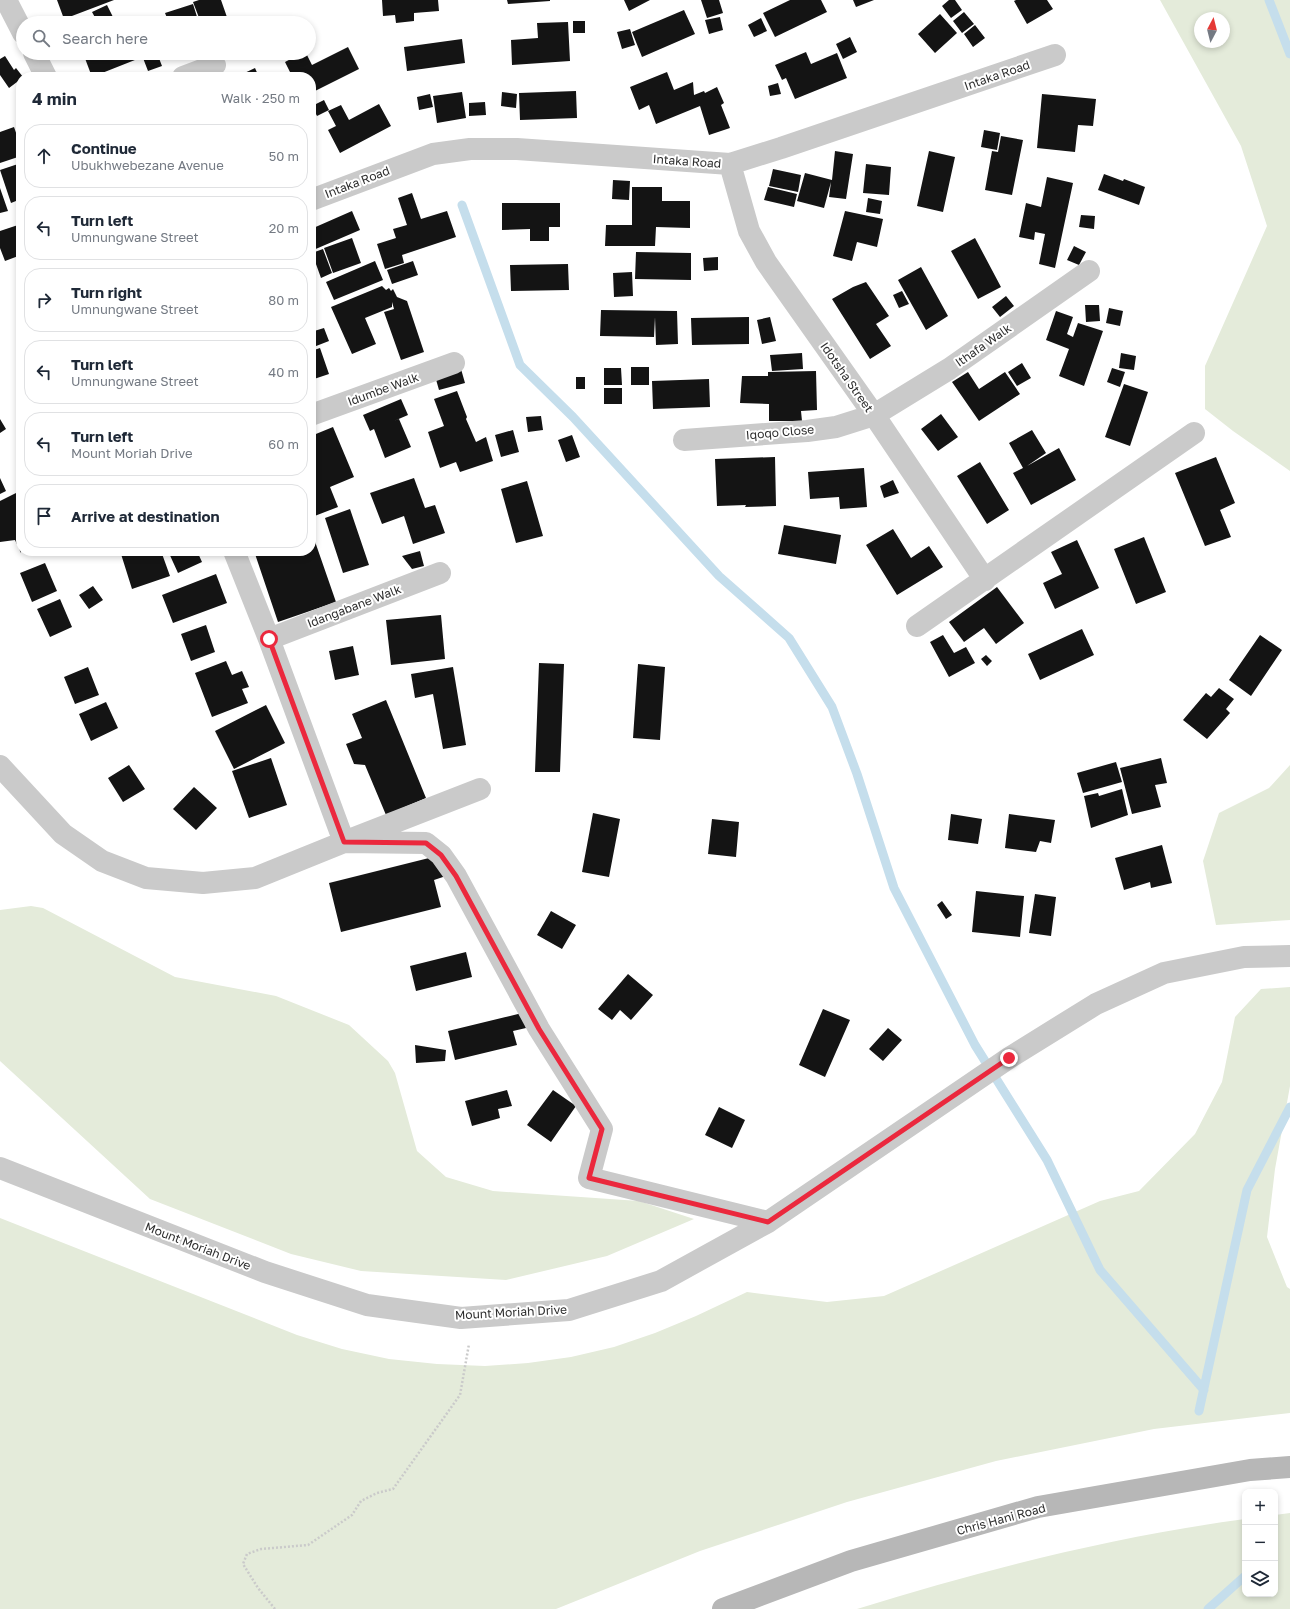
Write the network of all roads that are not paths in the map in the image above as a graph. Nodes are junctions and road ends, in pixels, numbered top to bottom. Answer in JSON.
{"nodes":[{"id":1,"x":6,"y":0,"type":"edge"},
{"id":2,"x":16,"y":19,"type":"edge"},
{"id":3,"x":1055,"y":55,"type":"dead end"},
{"id":4,"x":38,"y":60,"type":"edge"},
{"id":5,"x":215,"y":65,"type":"dead end"},
{"id":6,"x":44,"y":72,"type":"edge"},
{"id":7,"x":196,"y":72,"type":"edge"},
{"id":8,"x":730,"y":164,"type":"junction"},
{"id":9,"x":316,"y":198,"type":"edge"},
{"id":10,"x":1089,"y":271,"type":"dead end"},
{"id":11,"x":454,"y":363,"type":"dead end"},
{"id":12,"x":316,"y":413,"type":"edge"},
{"id":13,"x":874,"y":415,"type":"junction"},
{"id":14,"x":1194,"y":433,"type":"dead end"},
{"id":15,"x":684,"y":440,"type":"dead end"},
{"id":16,"x":236,"y":556,"type":"edge"},
{"id":17,"x":440,"y":573,"type":"dead end"},
{"id":18,"x":985,"y":580,"type":"junction"},
{"id":19,"x":917,"y":626,"type":"dead end"},
{"id":20,"x":269,"y":639,"type":"junction"},
{"id":21,"x":0,"y":766,"type":"edge"},
{"id":22,"x":480,"y":789,"type":"dead end"},
{"id":23,"x":344,"y":842,"type":"junction"},
{"id":24,"x":1290,"y":956,"type":"edge"},
{"id":25,"x":0,"y":1168,"type":"edge"},
{"id":26,"x":768,"y":1222,"type":"junction"},
{"id":27,"x":1290,"y":1467,"type":"edge"},
{"id":28,"x":723,"y":1609,"type":"edge"}],
"edges":[{"from":1,"to":2,"type":"street"},
{"from":3,"to":8,"type":"street","name":"Intaka Road"},
{"from":4,"to":6,"type":"street"},
{"from":5,"to":7,"type":"street"},
{"from":8,"to":9,"type":"street","name":"Intaka Road"},
{"from":8,"to":13,"type":"street","name":"Idotsha Street"},
{"from":10,"to":13,"type":"street","name":"Ithafa Walk"},
{"from":11,"to":12,"type":"street","name":"Idumbe Walk"},
{"from":13,"to":15,"type":"street","name":"Iqoqo Close"},
{"from":13,"to":18,"type":"street","name":"Idotsha Street"},
{"from":14,"to":18,"type":"street"},
{"from":16,"to":20,"type":"street"},
{"from":17,"to":20,"type":"street","name":"Idangabane Walk"},
{"from":18,"to":19,"type":"street"},
{"from":20,"to":23,"type":"street"},
{"from":21,"to":23,"type":"street"},
{"from":22,"to":23,"type":"street"},
{"from":23,"to":26,"type":"street"},
{"from":24,"to":26,"type":"street","name":"Mount Moriah Drive"},
{"from":25,"to":26,"type":"street","name":"Mount Moriah Drive"},
{"from":27,"to":28,"type":"main road","name":"Chris Hani Road"}]}
